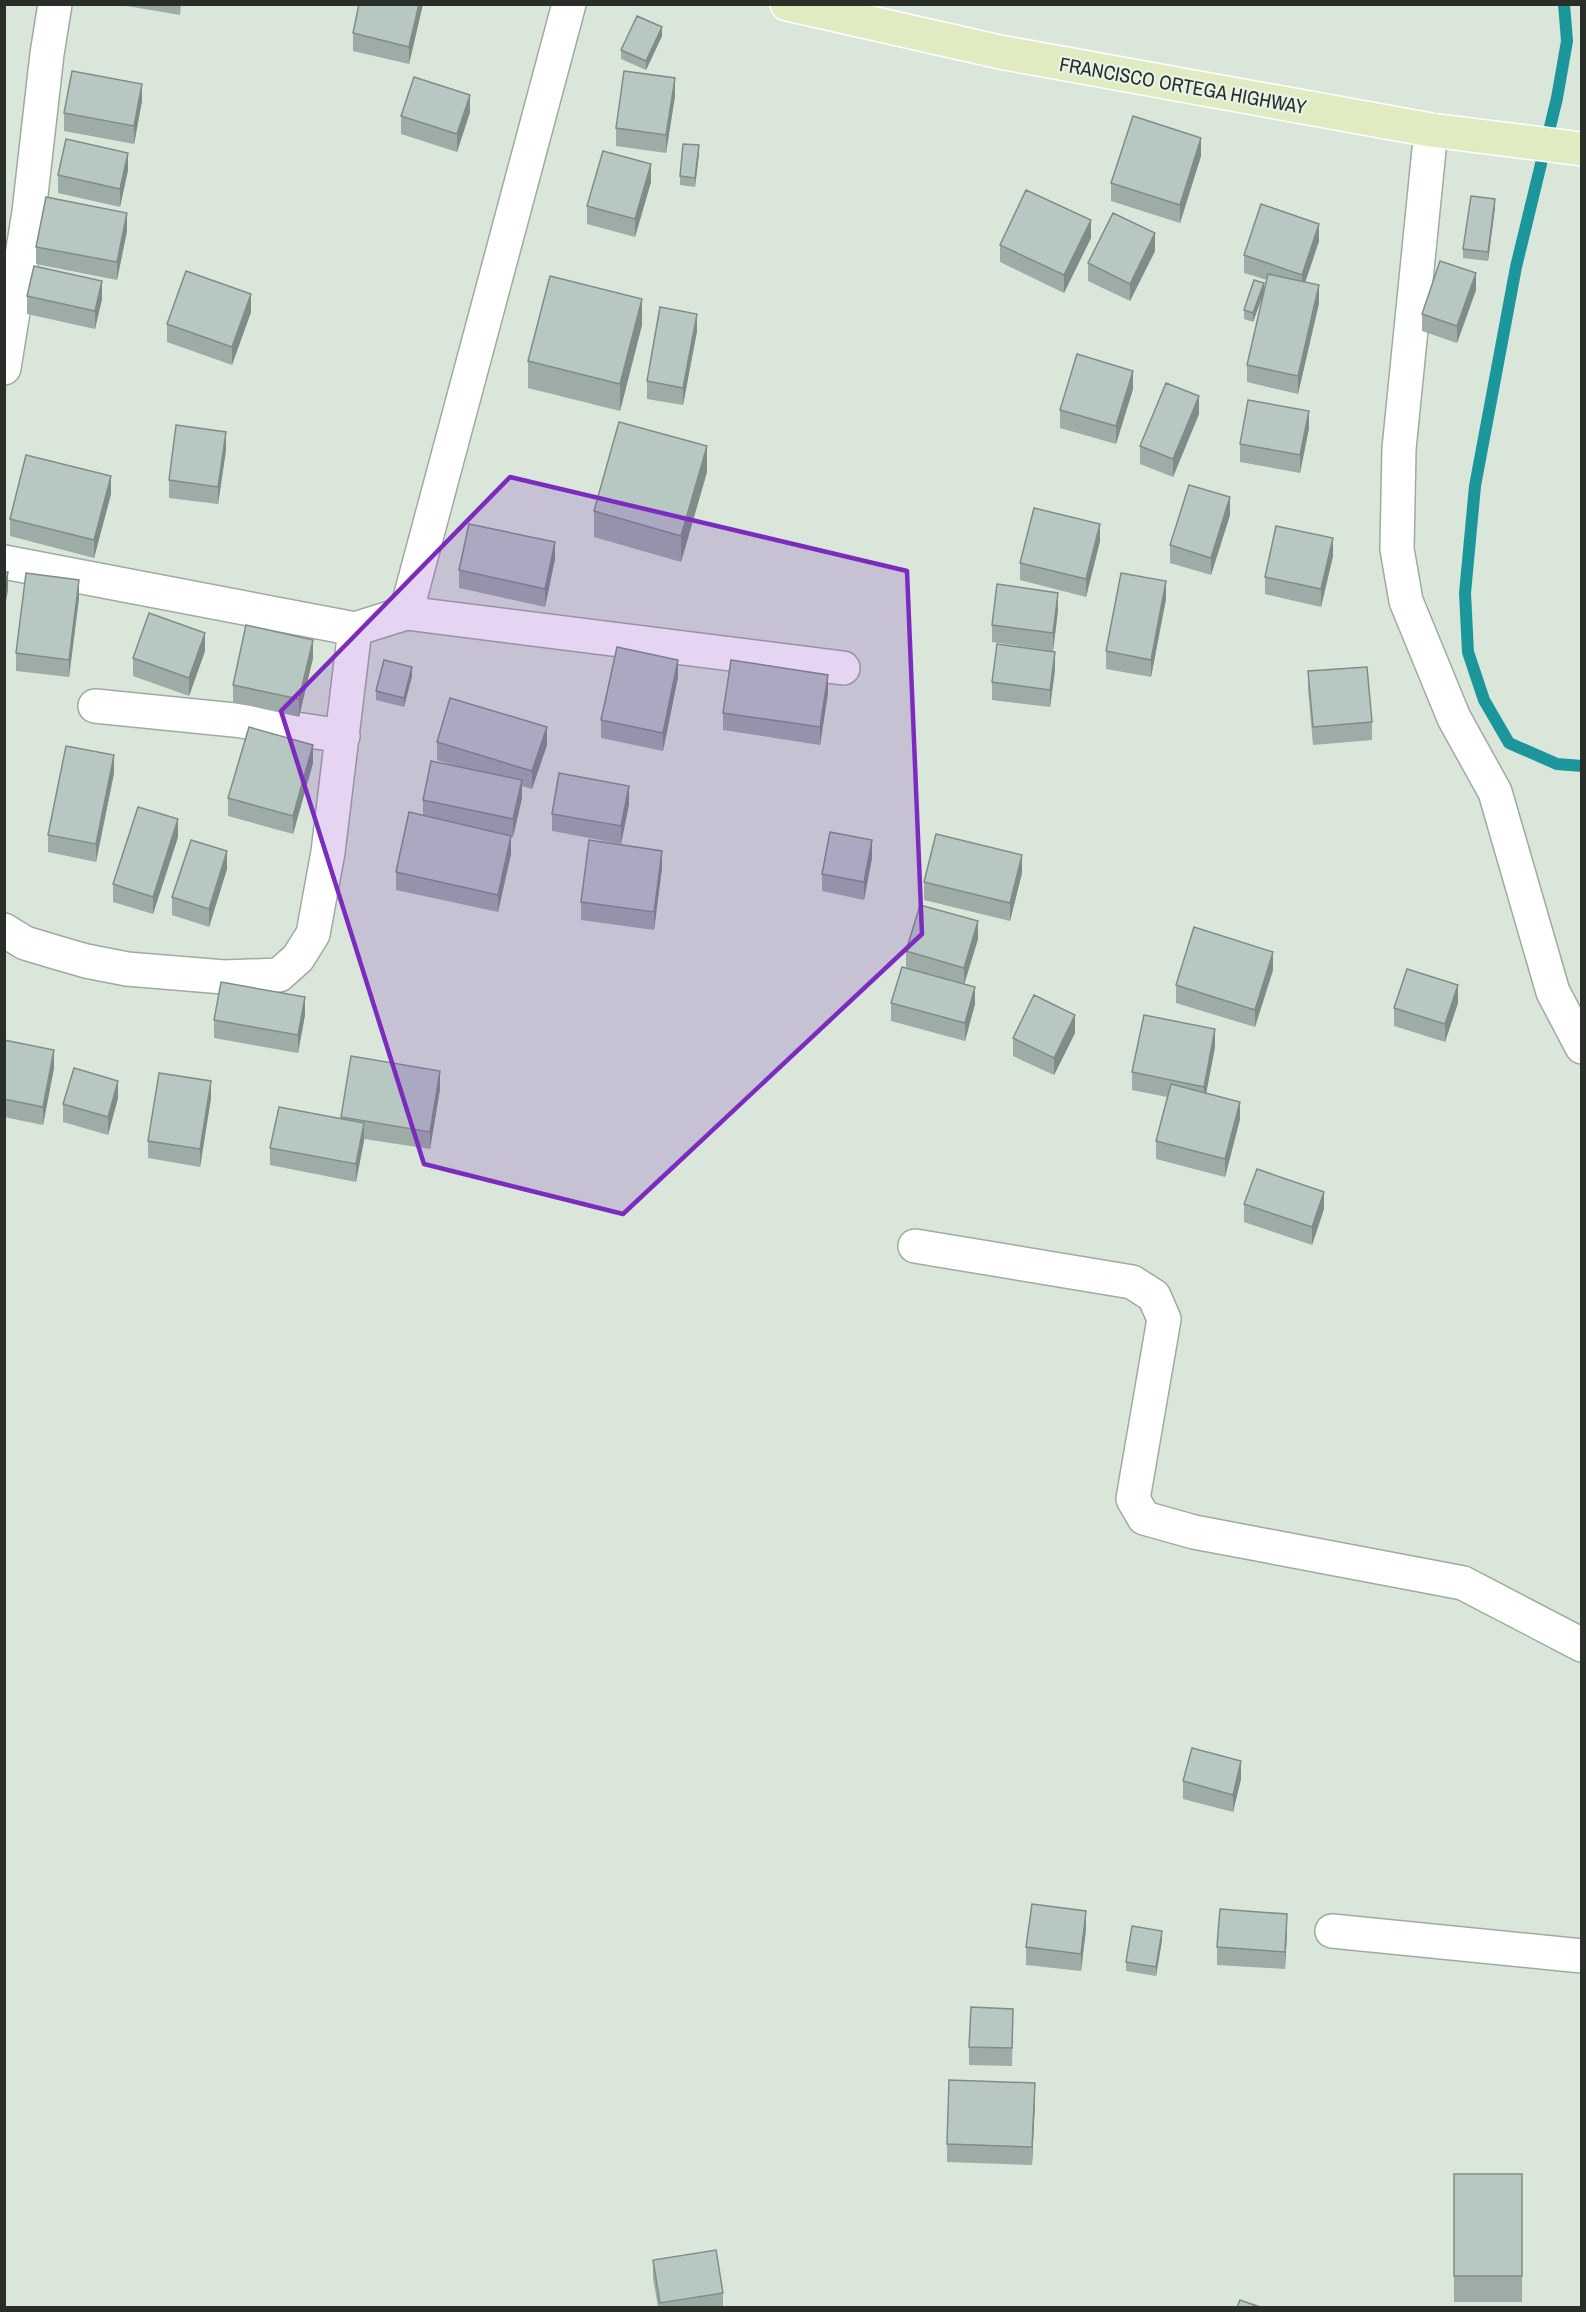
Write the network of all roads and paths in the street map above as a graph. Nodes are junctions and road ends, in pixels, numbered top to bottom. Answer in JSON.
{"nodes":[{"id":1,"x":55,"y":4,"type":"edge"},
{"id":2,"x":569,"y":4,"type":"edge"},
{"id":3,"x":787,"y":4,"type":"edge"},
{"id":4,"x":1436,"y":130,"type":"junction"},
{"id":5,"x":1581,"y":149,"type":"edge"},
{"id":6,"x":4,"y":368,"type":"edge"},
{"id":7,"x":4,"y":562,"type":"edge"},
{"id":8,"x":406,"y":613,"type":"junction"},
{"id":9,"x":355,"y":629,"type":"junction"},
{"id":10,"x":843,"y":668,"type":"dead end"},
{"id":11,"x":95,"y":706,"type":"dead end"},
{"id":12,"x":343,"y":736,"type":"junction"},
{"id":13,"x":4,"y":930,"type":"edge"},
{"id":14,"x":1581,"y":1047,"type":"edge"},
{"id":15,"x":915,"y":1246,"type":"dead end"},
{"id":16,"x":1581,"y":1645,"type":"edge"},
{"id":17,"x":1332,"y":1931,"type":"dead end"},
{"id":18,"x":1581,"y":1956,"type":"edge"}],
"edges":[{"from":1,"to":6,"type":"street"},
{"from":2,"to":8,"type":"street"},
{"from":3,"to":4,"type":"main road","name":"FRANCISCO ORTEGA HIGHWAY"},
{"from":4,"to":5,"type":"main road","name":"FRANCISCO ORTEGA HIGHWAY"},
{"from":4,"to":14,"type":"street"},
{"from":7,"to":9,"type":"street"},
{"from":8,"to":9,"type":"street"},
{"from":8,"to":10,"type":"street"},
{"from":9,"to":12,"type":"street"},
{"from":11,"to":12,"type":"street"},
{"from":12,"to":13,"type":"street"},
{"from":15,"to":16,"type":"street"},
{"from":17,"to":18,"type":"street"}]}
